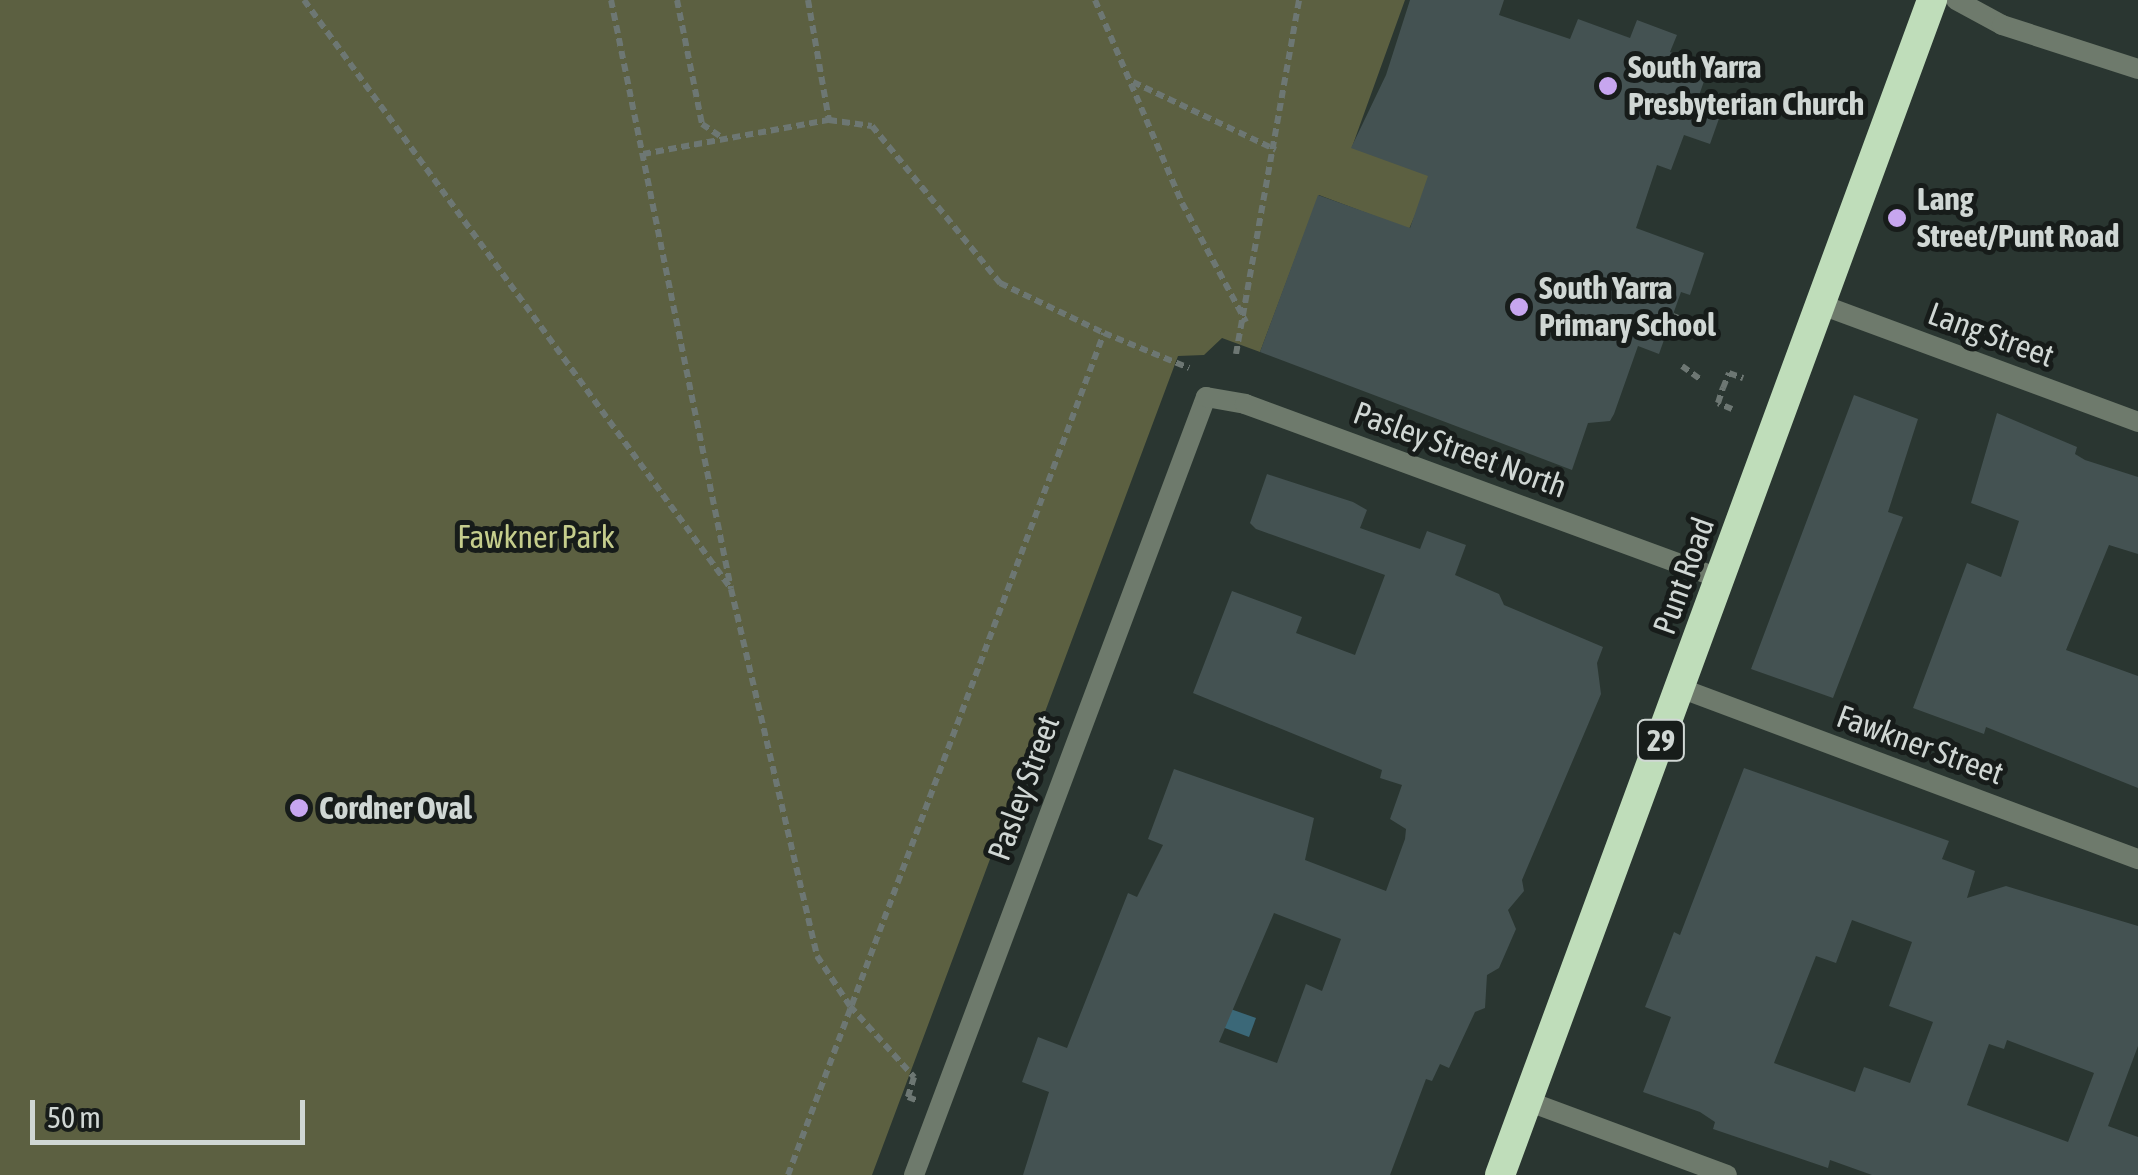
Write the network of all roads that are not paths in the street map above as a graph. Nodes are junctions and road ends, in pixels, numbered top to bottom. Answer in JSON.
{"nodes":[{"id":1,"x":1932,"y":0,"type":"edge"},
{"id":2,"x":1956,"y":0,"type":"edge"},
{"id":3,"x":2138,"y":69,"type":"edge"},
{"id":4,"x":1822,"y":305,"type":"junction"},
{"id":5,"x":2138,"y":422,"type":"edge"},
{"id":6,"x":1192,"y":423,"type":"joint"},
{"id":7,"x":1721,"y":578,"type":"junction"},
{"id":8,"x":1680,"y":688,"type":"junction"},
{"id":9,"x":2138,"y":859,"type":"edge"},
{"id":10,"x":1527,"y":1101,"type":"junction"},
{"id":11,"x":914,"y":1175,"type":"edge"},
{"id":12,"x":1500,"y":1175,"type":"edge"},
{"id":13,"x":1727,"y":1175,"type":"edge"}],
"edges":[{"from":1,"to":4,"type":"highway","name":"Punt Road","number":"29"},
{"from":2,"to":3,"type":"street"},
{"from":4,"to":5,"type":"street","name":"Lang Street"},
{"from":4,"to":7,"type":"highway","name":"Punt Road","number":"29"},
{"from":6,"to":7,"type":"street","name":"Pasley Street North"},
{"from":6,"to":11,"type":"street","name":"Pasley Street"},
{"from":7,"to":8,"type":"highway","name":"Punt Road","number":"29"},
{"from":8,"to":9,"type":"street","name":"Fawkner Street"},
{"from":8,"to":10,"type":"highway","name":"Punt Road","number":"29"},
{"from":10,"to":12,"type":"highway","name":"Punt Road","number":"29"},
{"from":10,"to":13,"type":"street"}]}
